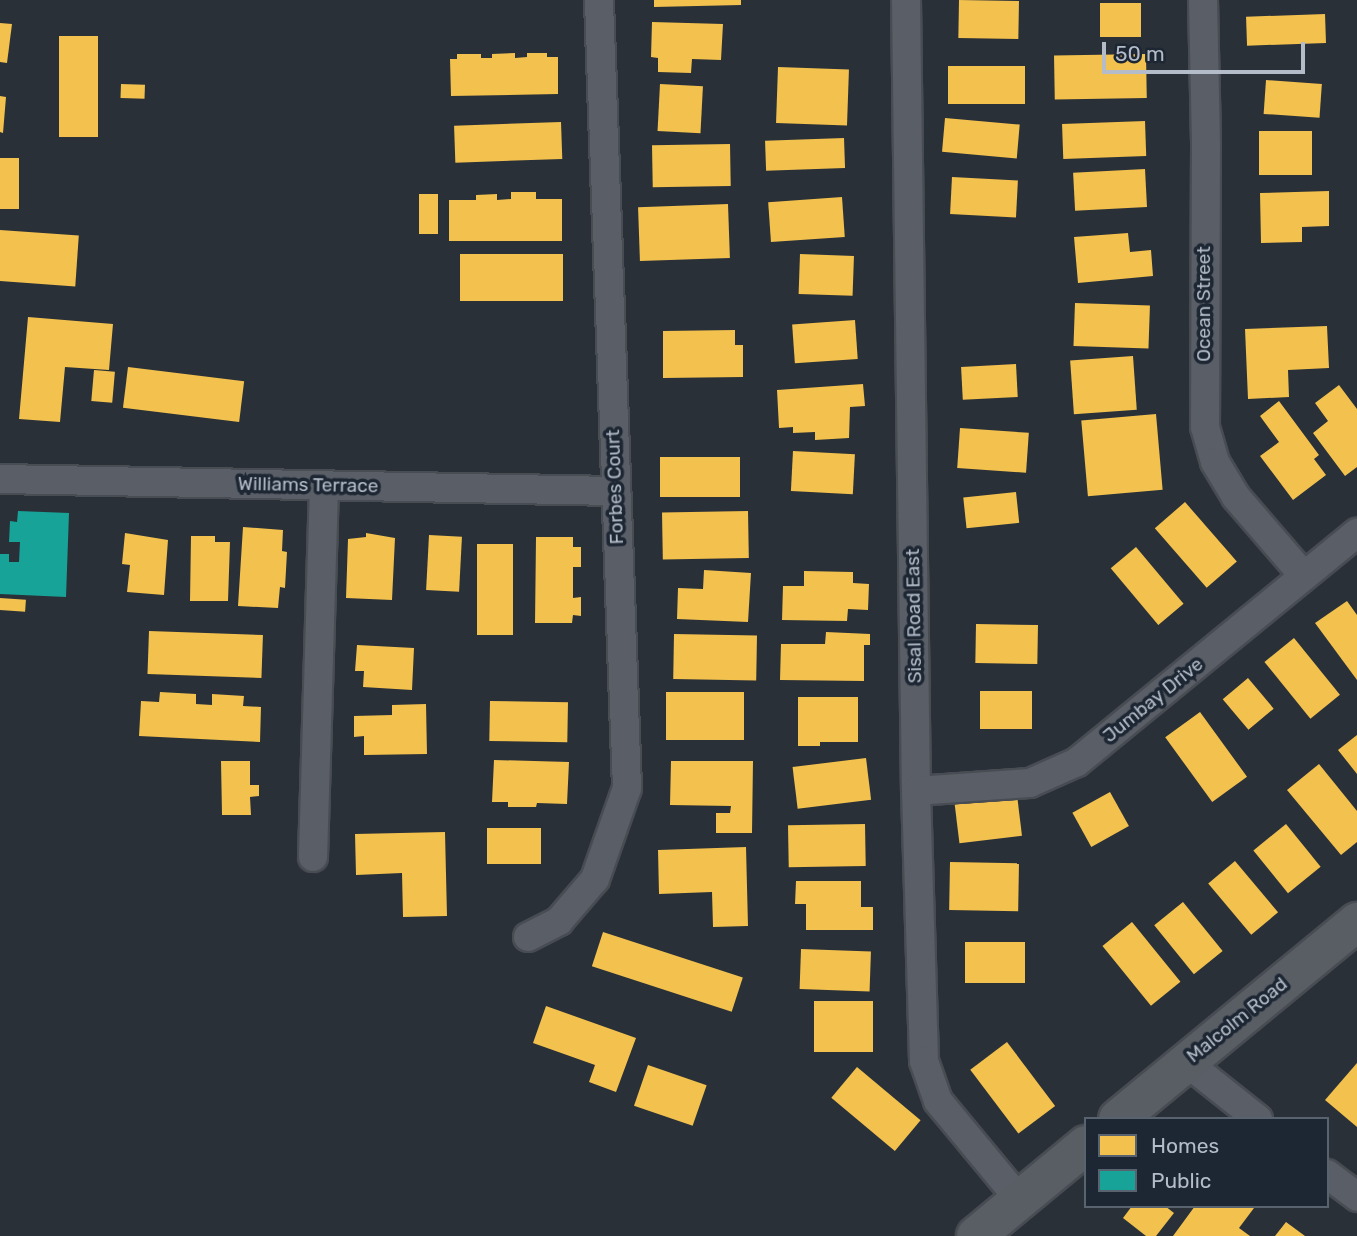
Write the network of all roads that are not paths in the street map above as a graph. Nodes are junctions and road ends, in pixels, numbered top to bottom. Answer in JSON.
{"nodes":[{"id":1,"x":599,"y":0,"type":"edge"},
{"id":2,"x":906,"y":0,"type":"edge"},
{"id":3,"x":1203,"y":0,"type":"edge"},
{"id":4,"x":0,"y":479,"type":"edge"},
{"id":5,"x":324,"y":485,"type":"junction"},
{"id":6,"x":615,"y":491,"type":"junction"},
{"id":7,"x":1357,"y":533,"type":"edge"},
{"id":8,"x":1304,"y":576,"type":"junction"},
{"id":9,"x":916,"y":791,"type":"junction"},
{"id":10,"x":313,"y":858,"type":"dead end"},
{"id":11,"x":1357,"y":922,"type":"edge"},
{"id":12,"x":528,"y":937,"type":"dead end"},
{"id":13,"x":1186,"y":1062,"type":"junction"},
{"id":14,"x":1120,"y":1117,"type":"edge"},
{"id":15,"x":1255,"y":1117,"type":"edge"},
{"id":16,"x":1084,"y":1147,"type":"edge"},
{"id":17,"x":1329,"y":1176,"type":"edge"},
{"id":18,"x":1357,"y":1197,"type":"edge"},
{"id":19,"x":1020,"y":1200,"type":"junction"},
{"id":20,"x":976,"y":1236,"type":"edge"}],
"edges":[{"from":1,"to":6,"type":"street","name":"Forbes Court"},
{"from":2,"to":9,"type":"street","name":"Sisal Road East"},
{"from":3,"to":8,"type":"street","name":"Ocean Street"},
{"from":4,"to":5,"type":"street","name":"Williams Terrace"},
{"from":5,"to":6,"type":"street","name":"Williams Terrace"},
{"from":5,"to":10,"type":"street"},
{"from":6,"to":12,"type":"street","name":"Forbes Court"},
{"from":7,"to":8,"type":"street","name":"Jumbay Drive"},
{"from":8,"to":9,"type":"street","name":"Jumbay Drive"},
{"from":9,"to":19,"type":"street","name":"Sisal Road East"},
{"from":11,"to":13,"type":"street","name":"Malcolm Road"},
{"from":13,"to":14,"type":"street","name":"Malcolm Road"},
{"from":13,"to":15,"type":"street"},
{"from":16,"to":19,"type":"street"},
{"from":17,"to":18,"type":"street"},
{"from":19,"to":20,"type":"street"}]}
